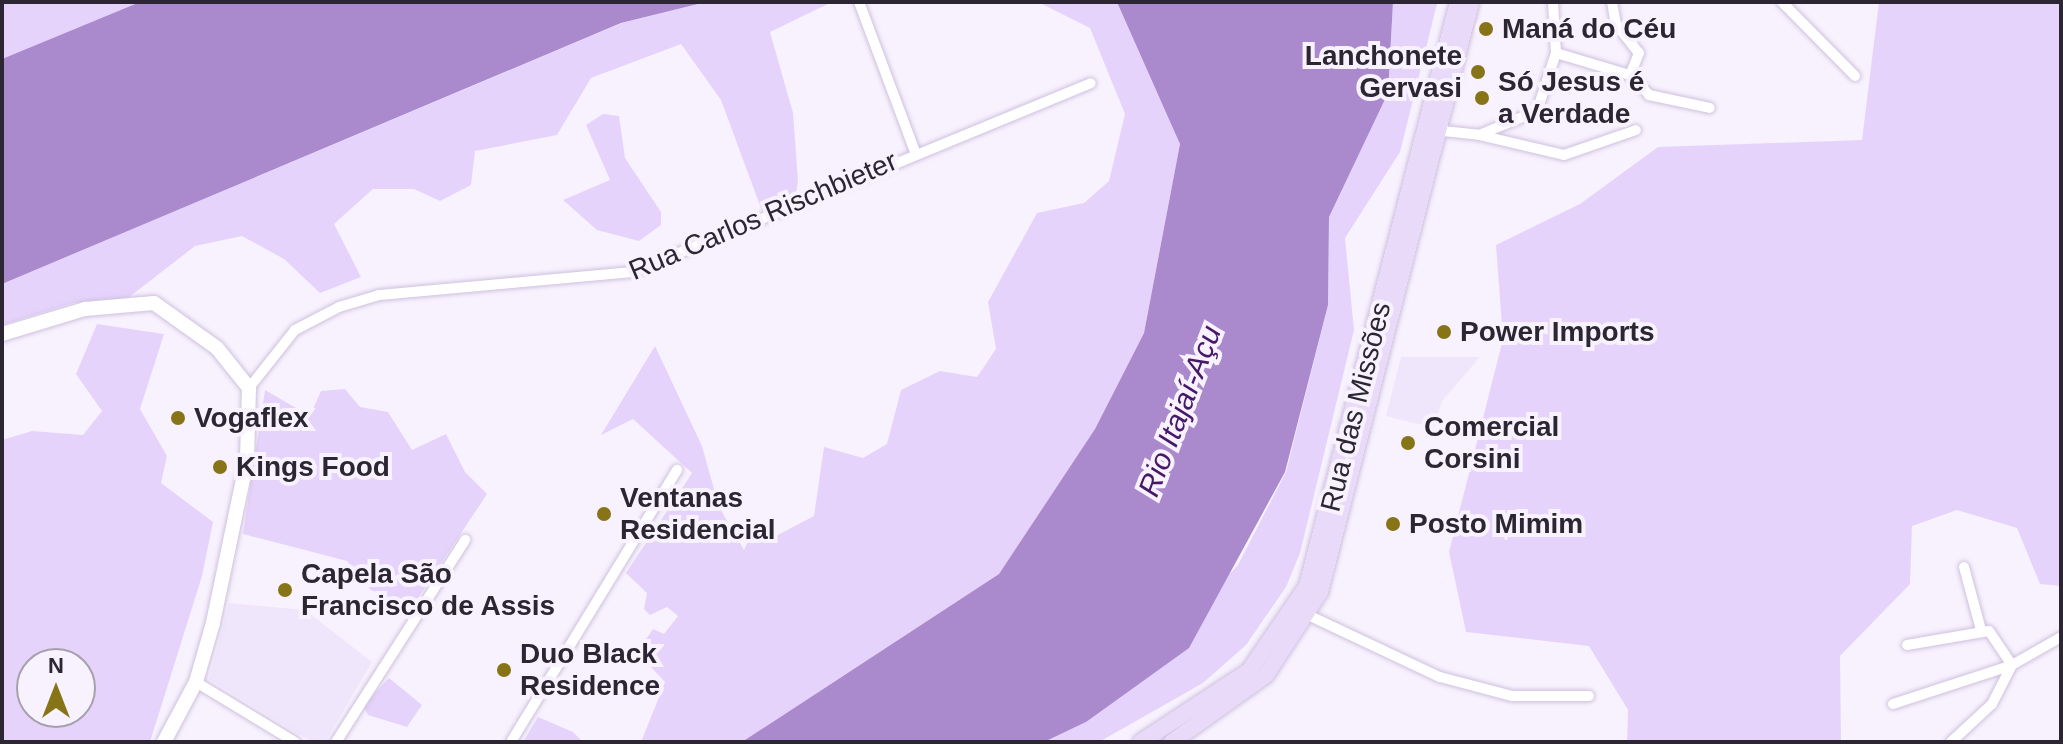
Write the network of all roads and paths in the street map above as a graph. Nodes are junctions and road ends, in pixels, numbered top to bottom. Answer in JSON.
{"nodes":[{"id":1,"x":859,"y":2,"type":"edge"},
{"id":2,"x":1458,"y":2,"type":"edge"},
{"id":3,"x":1471,"y":2,"type":"edge"},
{"id":4,"x":1553,"y":2,"type":"edge"},
{"id":5,"x":1612,"y":2,"type":"edge"},
{"id":6,"x":1782,"y":2,"type":"edge"},
{"id":7,"x":1556,"y":53,"type":"junction"},
{"id":8,"x":1630,"y":75,"type":"junction"},
{"id":9,"x":1855,"y":76,"type":"dead end"},
{"id":10,"x":1091,"y":83,"type":"dead end"},
{"id":11,"x":1710,"y":108,"type":"dead end"},
{"id":12,"x":1636,"y":130,"type":"dead end"},
{"id":13,"x":1443,"y":131,"type":"junction"},
{"id":14,"x":1479,"y":135,"type":"junction"},
{"id":15,"x":915,"y":152,"type":"junction"},
{"id":16,"x":2,"y":334,"type":"edge"},
{"id":17,"x":249,"y":388,"type":"junction"},
{"id":18,"x":677,"y":470,"type":"dead end"},
{"id":19,"x":465,"y":540,"type":"dead end"},
{"id":20,"x":1964,"y":567,"type":"dead end"},
{"id":21,"x":1308,"y":615,"type":"junction"},
{"id":22,"x":1981,"y":630,"type":"junction"},
{"id":23,"x":2061,"y":637,"type":"edge"},
{"id":24,"x":1907,"y":645,"type":"dead end"},
{"id":25,"x":2012,"y":665,"type":"junction"},
{"id":26,"x":196,"y":682,"type":"junction"},
{"id":27,"x":1589,"y":696,"type":"dead end"},
{"id":28,"x":1893,"y":704,"type":"dead end"},
{"id":29,"x":164,"y":742,"type":"edge"},
{"id":30,"x":295,"y":742,"type":"edge"},
{"id":31,"x":336,"y":742,"type":"edge"},
{"id":32,"x":511,"y":742,"type":"edge"},
{"id":33,"x":1141,"y":742,"type":"edge"},
{"id":34,"x":1172,"y":742,"type":"edge"},
{"id":35,"x":1951,"y":742,"type":"edge"}],
"edges":[{"from":1,"to":15,"type":"street"},
{"from":2,"to":33,"type":"main road","name":"Rua das Missões"},
{"from":3,"to":13,"type":"main road","name":"Rua das Missões"},
{"from":4,"to":7,"type":"street"},
{"from":5,"to":8,"type":"street"},
{"from":6,"to":9,"type":"street"},
{"from":7,"to":8,"type":"street"},
{"from":7,"to":14,"type":"street"},
{"from":8,"to":11,"type":"street"},
{"from":10,"to":15,"type":"street","name":"Rua Carlos Rischbieter"},
{"from":12,"to":14,"type":"street"},
{"from":13,"to":14,"type":"street"},
{"from":13,"to":21,"type":"main road","name":"Rua das Missões"},
{"from":15,"to":17,"type":"street","name":"Rua Carlos Rischbieter"},
{"from":16,"to":17,"type":"street"},
{"from":17,"to":26,"type":"street"},
{"from":18,"to":32,"type":"street"},
{"from":19,"to":31,"type":"street"},
{"from":20,"to":22,"type":"street"},
{"from":21,"to":27,"type":"street"},
{"from":21,"to":34,"type":"main road","name":"Rua das Missões"},
{"from":22,"to":24,"type":"street"},
{"from":22,"to":25,"type":"street"},
{"from":23,"to":25,"type":"street"},
{"from":25,"to":28,"type":"street"},
{"from":25,"to":35,"type":"street"},
{"from":26,"to":29,"type":"street"},
{"from":26,"to":30,"type":"street"}]}
